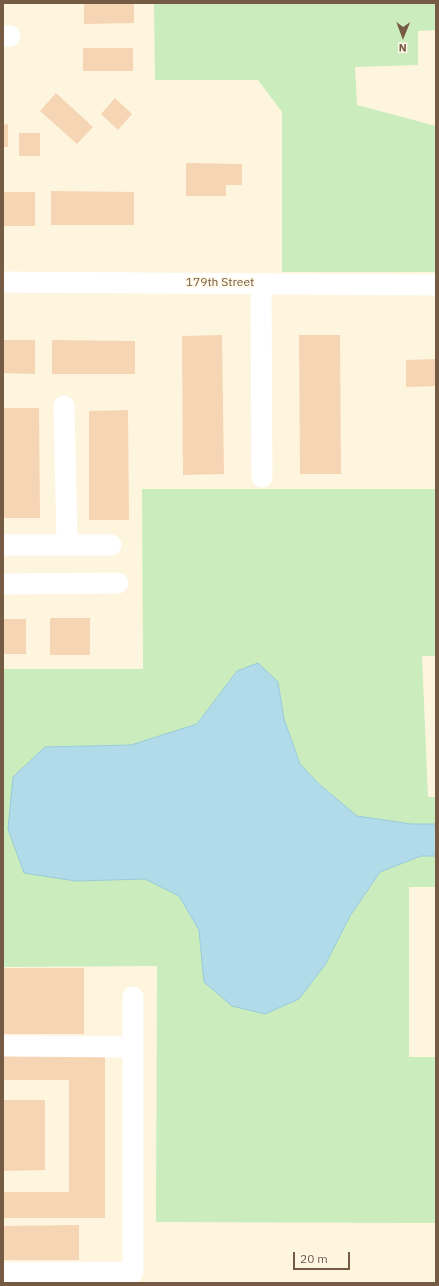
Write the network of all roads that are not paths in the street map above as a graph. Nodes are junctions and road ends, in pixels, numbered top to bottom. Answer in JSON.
{"nodes":[{"id":1,"x":3,"y":282,"type":"edge"},
{"id":2,"x":261,"y":284,"type":"junction"},
{"id":3,"x":436,"y":285,"type":"edge"},
{"id":4,"x":64,"y":406,"type":"dead end"},
{"id":5,"x":262,"y":477,"type":"dead end"},
{"id":6,"x":3,"y":545,"type":"edge"},
{"id":7,"x":67,"y":545,"type":"junction"},
{"id":8,"x":111,"y":545,"type":"dead end"},
{"id":9,"x":118,"y":583,"type":"dead end"},
{"id":10,"x":3,"y":584,"type":"edge"},
{"id":11,"x":133,"y":997,"type":"dead end"},
{"id":12,"x":3,"y":1046,"type":"edge"},
{"id":13,"x":132,"y":1047,"type":"junction"},
{"id":14,"x":3,"y":1273,"type":"edge"}],
"edges":[{"from":1,"to":2,"type":"street","name":"179th Street"},
{"from":2,"to":3,"type":"street","name":"179th Street"},
{"from":2,"to":5,"type":"street"},
{"from":4,"to":7,"type":"street"},
{"from":6,"to":7,"type":"street"},
{"from":7,"to":8,"type":"street"},
{"from":9,"to":10,"type":"street"},
{"from":11,"to":13,"type":"street"},
{"from":12,"to":13,"type":"street"},
{"from":13,"to":14,"type":"street"}]}
